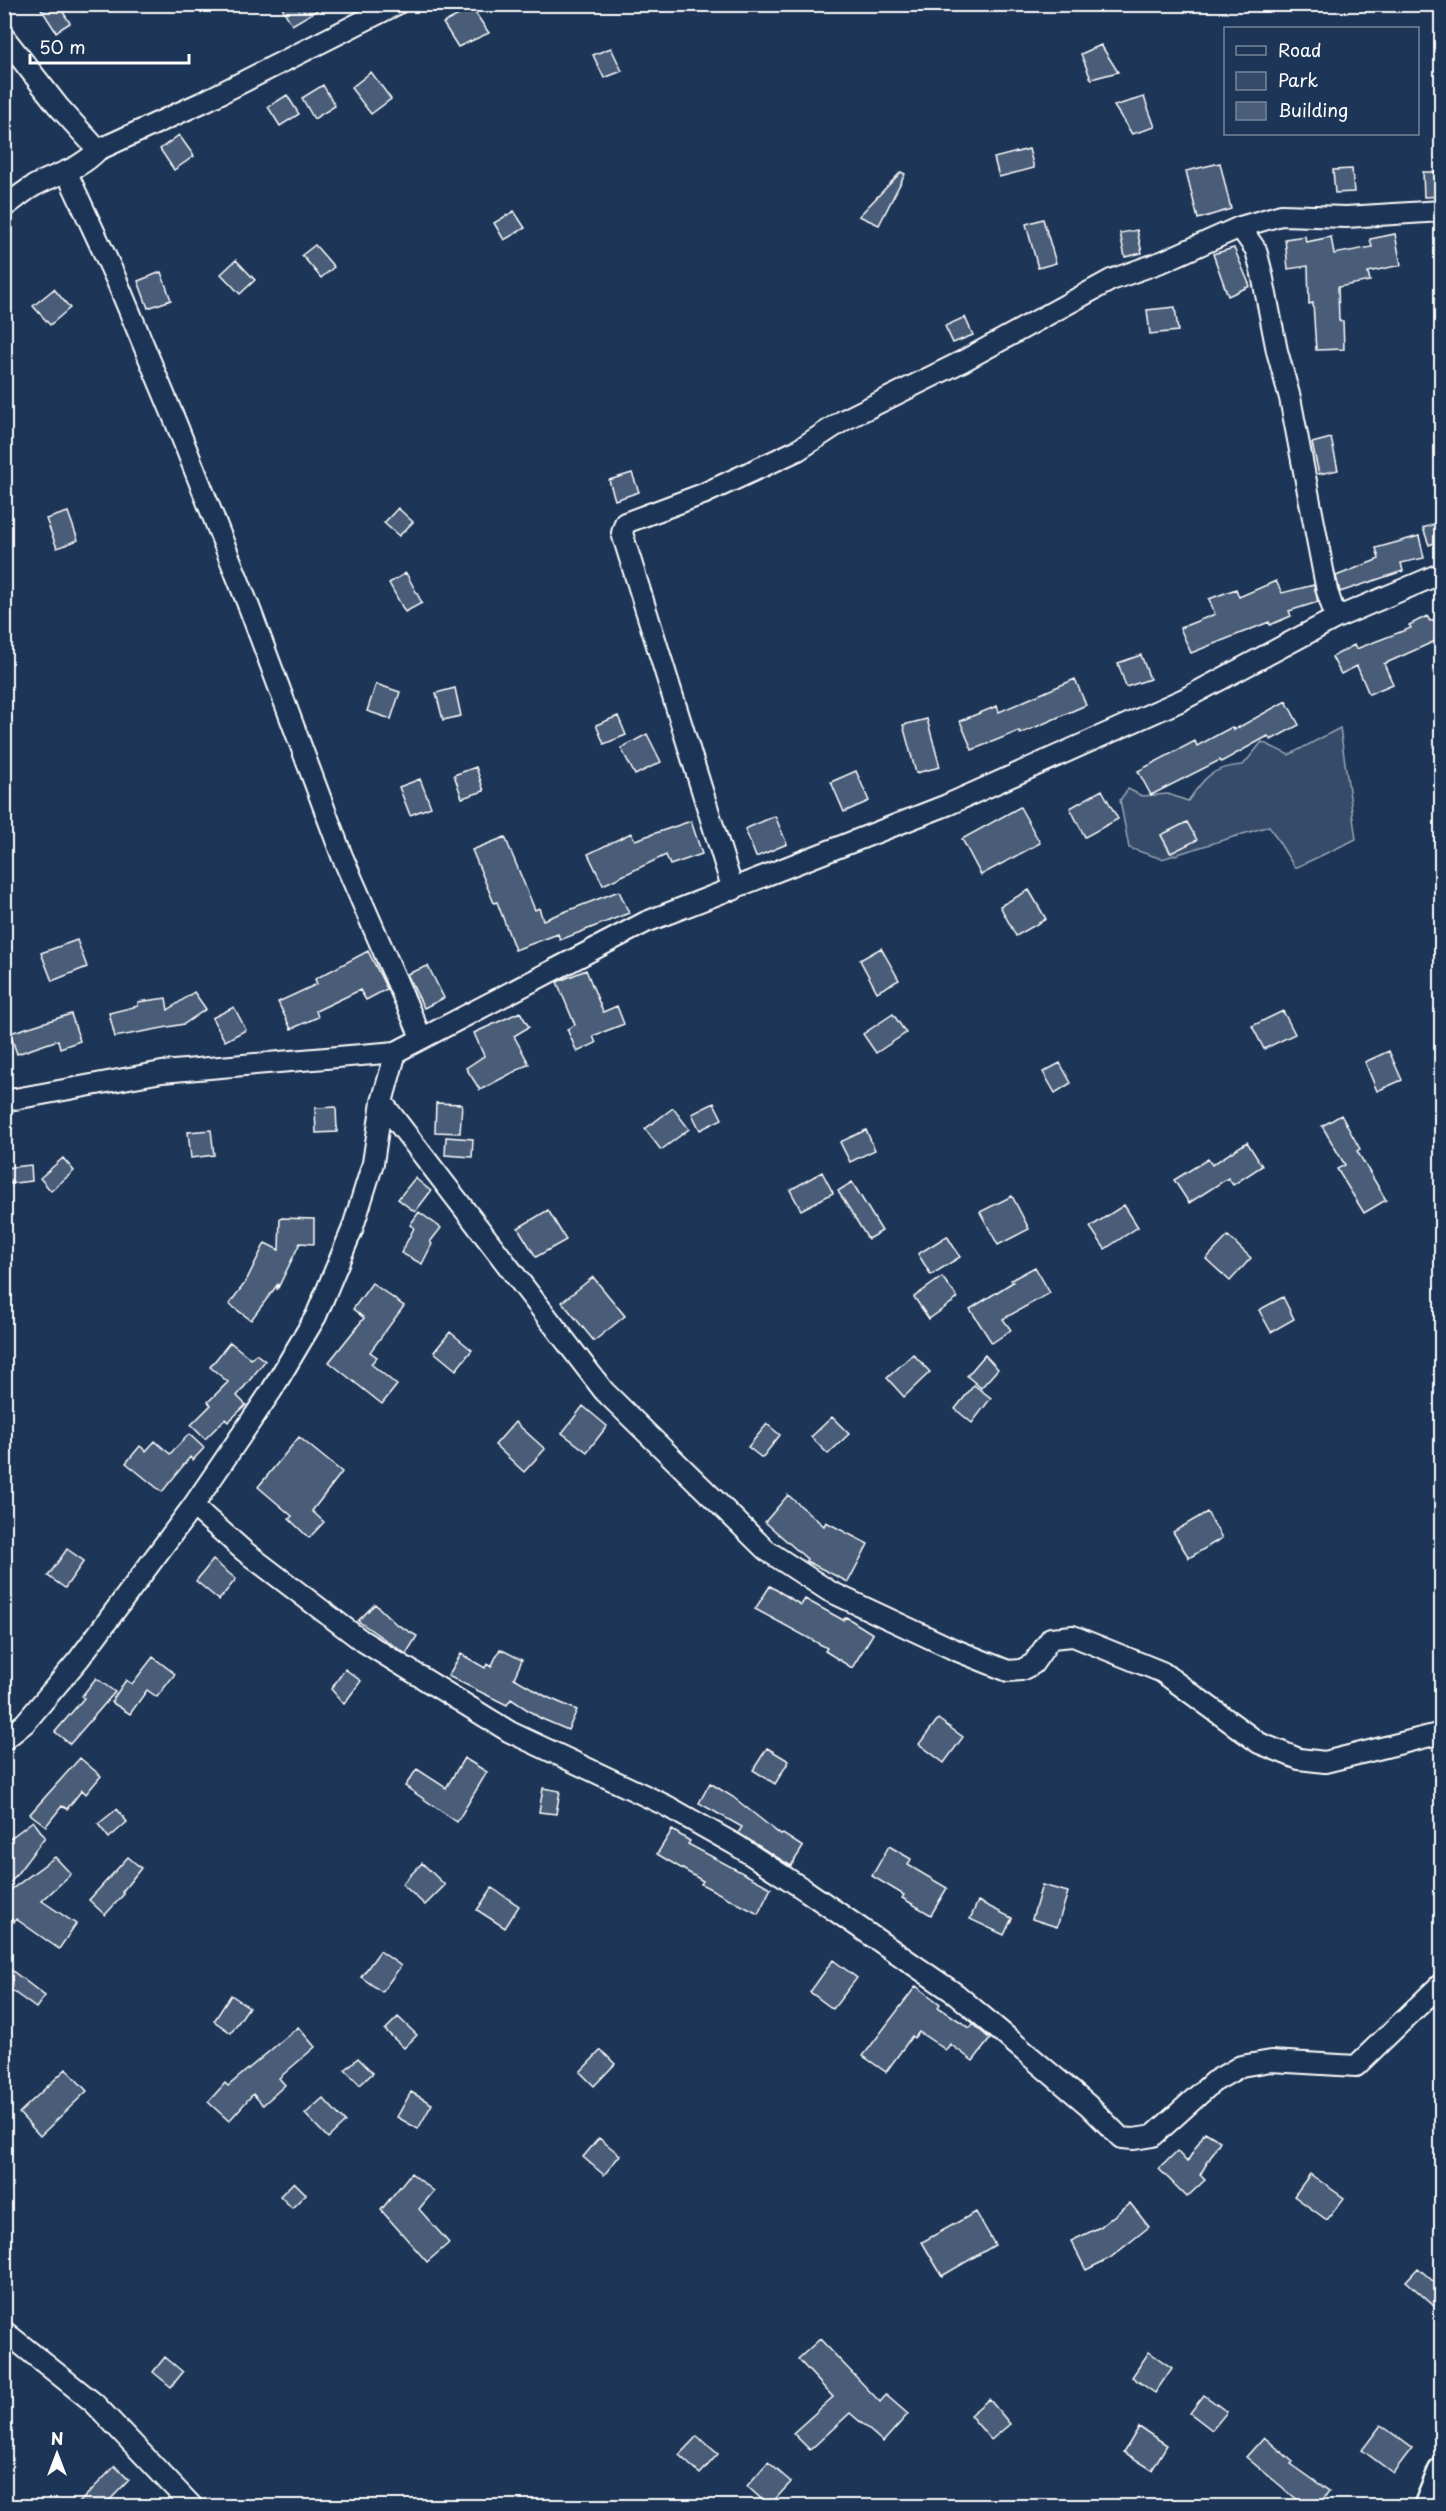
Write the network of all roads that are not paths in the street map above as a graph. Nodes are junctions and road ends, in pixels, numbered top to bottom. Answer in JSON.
{"nodes":[{"id":1,"x":397,"y":4,"type":"edge"},
{"id":2,"x":4,"y":37,"type":"edge"},
{"id":3,"x":98,"y":150,"type":"junction"},
{"id":4,"x":67,"y":173,"type":"junction"},
{"id":5,"x":4,"y":207,"type":"edge"},
{"id":6,"x":1442,"y":212,"type":"edge"},
{"id":7,"x":1240,"y":227,"type":"junction"},
{"id":8,"x":1442,"y":573,"type":"edge"},
{"id":9,"x":1336,"y":618,"type":"junction"},
{"id":10,"x":733,"y":890,"type":"junction"},
{"id":11,"x":421,"y":1037,"type":"junction"},
{"id":12,"x":396,"y":1052,"type":"junction"},
{"id":13,"x":4,"y":1101,"type":"edge"},
{"id":14,"x":382,"y":1102,"type":"junction"},
{"id":15,"x":193,"y":1506,"type":"junction"},
{"id":16,"x":1442,"y":1733,"type":"edge"},
{"id":17,"x":4,"y":1740,"type":"edge"},
{"id":18,"x":1442,"y":1983,"type":"edge"},
{"id":19,"x":4,"y":2331,"type":"edge"},
{"id":20,"x":1442,"y":2472,"type":"edge"},
{"id":21,"x":192,"y":2506,"type":"edge"},
{"id":22,"x":1428,"y":2506,"type":"edge"}],
"edges":[{"from":1,"to":3,"type":"street"},
{"from":2,"to":3,"type":"street"},
{"from":3,"to":4,"type":"street"},
{"from":4,"to":5,"type":"street"},
{"from":4,"to":11,"type":"street"},
{"from":6,"to":7,"type":"street"},
{"from":7,"to":9,"type":"street"},
{"from":7,"to":10,"type":"street"},
{"from":8,"to":9,"type":"street"},
{"from":9,"to":10,"type":"street"},
{"from":10,"to":11,"type":"street"},
{"from":11,"to":12,"type":"street"},
{"from":12,"to":13,"type":"street"},
{"from":12,"to":14,"type":"street"},
{"from":14,"to":15,"type":"street"},
{"from":14,"to":16,"type":"street"},
{"from":15,"to":17,"type":"street"},
{"from":15,"to":18,"type":"street"},
{"from":19,"to":21,"type":"street"},
{"from":20,"to":22,"type":"street"}]}
